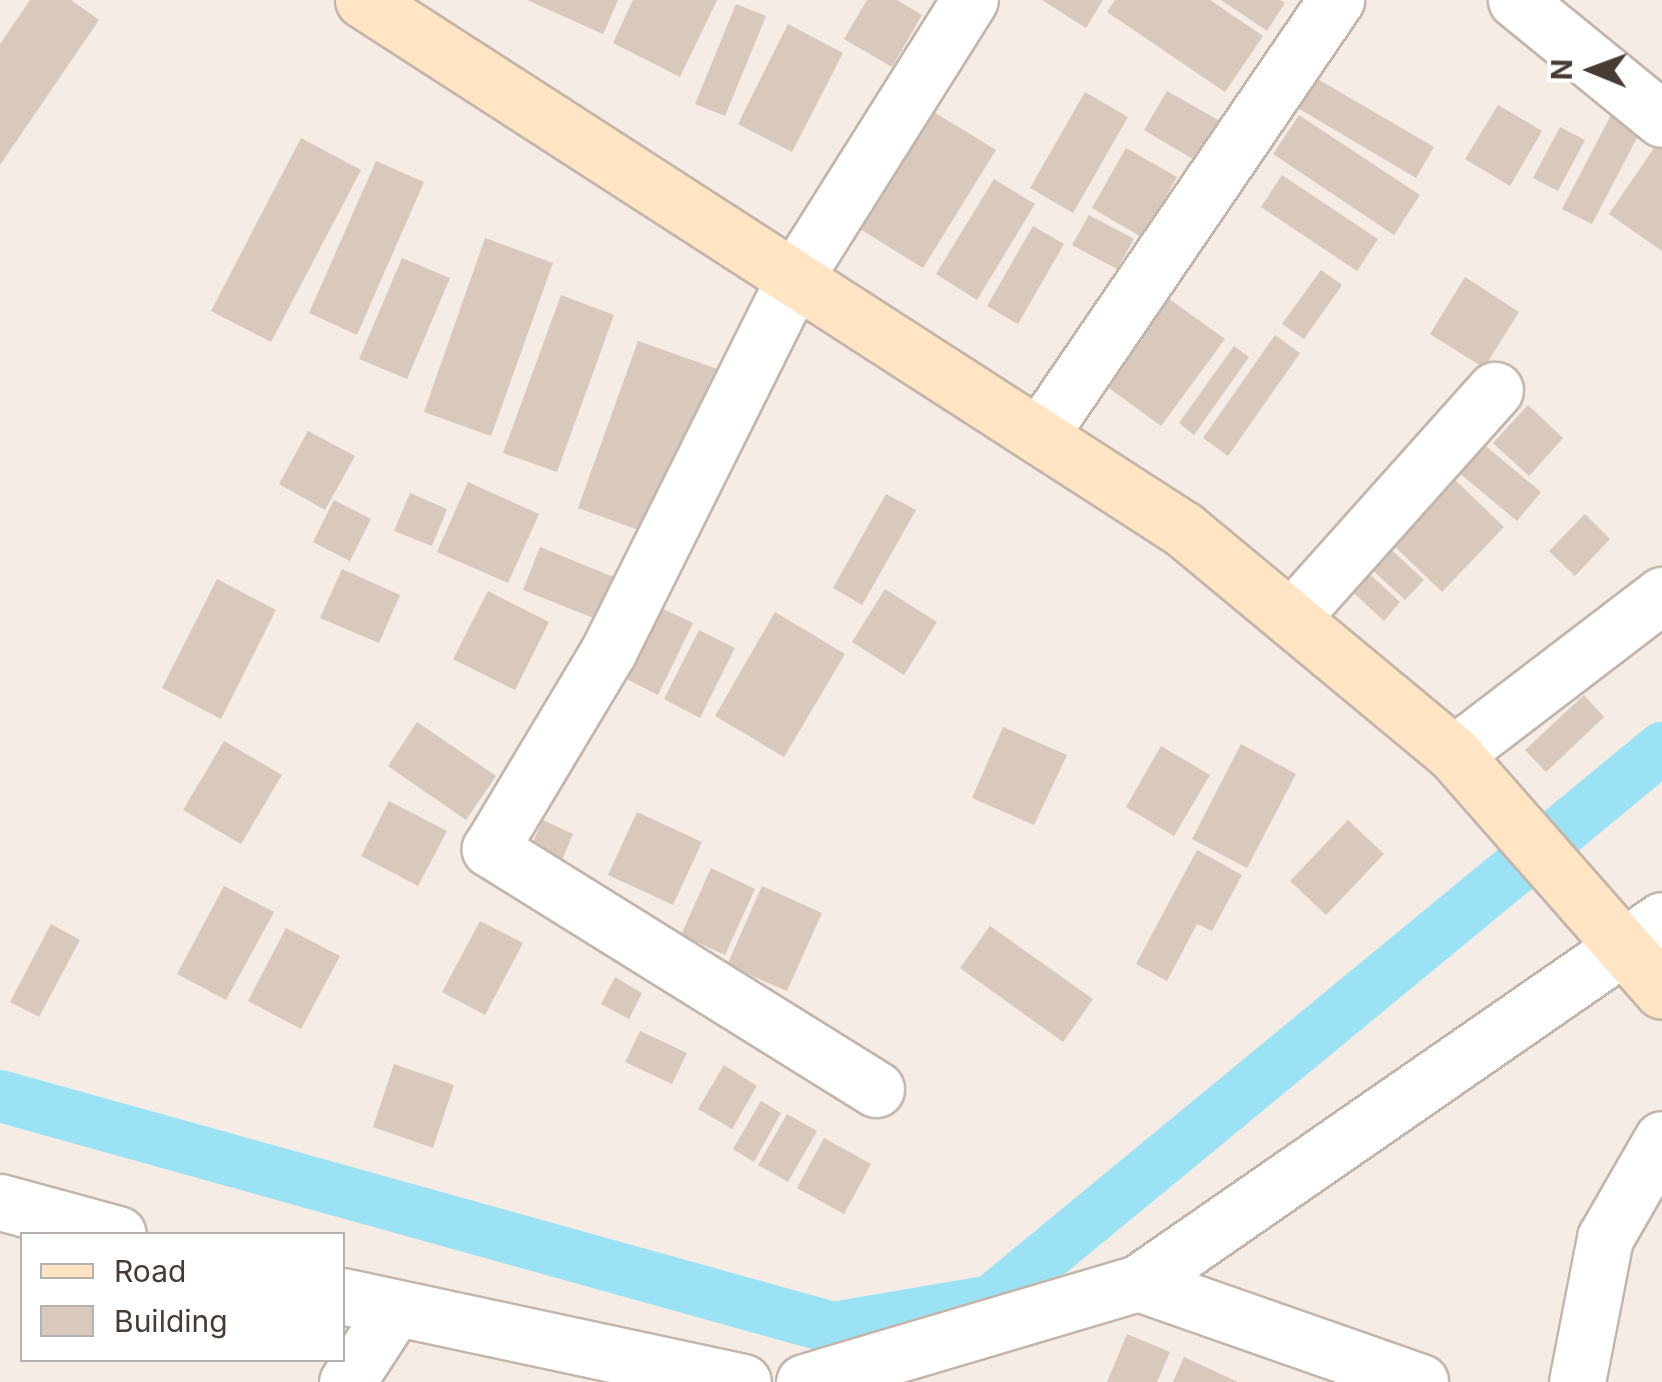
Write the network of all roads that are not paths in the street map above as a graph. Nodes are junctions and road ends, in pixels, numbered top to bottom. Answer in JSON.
{"nodes":[{"id":1,"x":363,"y":0,"type":"edge"},
{"id":2,"x":970,"y":0,"type":"edge"},
{"id":3,"x":1336,"y":0,"type":"edge"},
{"id":4,"x":1516,"y":0,"type":"edge"},
{"id":5,"x":1662,"y":119,"type":"edge"},
{"id":6,"x":794,"y":279,"type":"junction"},
{"id":7,"x":1496,"y":390,"type":"dead end"},
{"id":8,"x":1039,"y":436,"type":"junction"},
{"id":9,"x":1662,"y":595,"type":"edge"},
{"id":10,"x":1291,"y":618,"type":"junction"},
{"id":11,"x":1461,"y":762,"type":"junction"},
{"id":12,"x":1640,"y":948,"type":"edge"},
{"id":13,"x":876,"y":1089,"type":"dead end"},
{"id":14,"x":1662,"y":1139,"type":"edge"},
{"id":15,"x":0,"y":1202,"type":"edge"},
{"id":16,"x":111,"y":1232,"type":"edge"},
{"id":17,"x":1138,"y":1283,"type":"junction"},
{"id":18,"x":368,"y":1303,"type":"edge"},
{"id":19,"x":347,"y":1382,"type":"edge"},
{"id":20,"x":743,"y":1382,"type":"edge"},
{"id":21,"x":804,"y":1382,"type":"edge"},
{"id":22,"x":1420,"y":1382,"type":"edge"},
{"id":23,"x":1577,"y":1382,"type":"edge"}],
"edges":[{"from":1,"to":6,"type":"main road"},
{"from":2,"to":6,"type":"street"},
{"from":3,"to":8,"type":"street"},
{"from":4,"to":5,"type":"street"},
{"from":6,"to":8,"type":"main road"},
{"from":6,"to":13,"type":"street"},
{"from":7,"to":10,"type":"street"},
{"from":8,"to":10,"type":"main road"},
{"from":9,"to":11,"type":"street"},
{"from":10,"to":11,"type":"main road"},
{"from":11,"to":12,"type":"main road"},
{"from":12,"to":17,"type":"street"},
{"from":14,"to":23,"type":"street"},
{"from":15,"to":16,"type":"street"},
{"from":17,"to":21,"type":"street"},
{"from":17,"to":22,"type":"street"},
{"from":18,"to":19,"type":"street"},
{"from":18,"to":20,"type":"street"}]}
